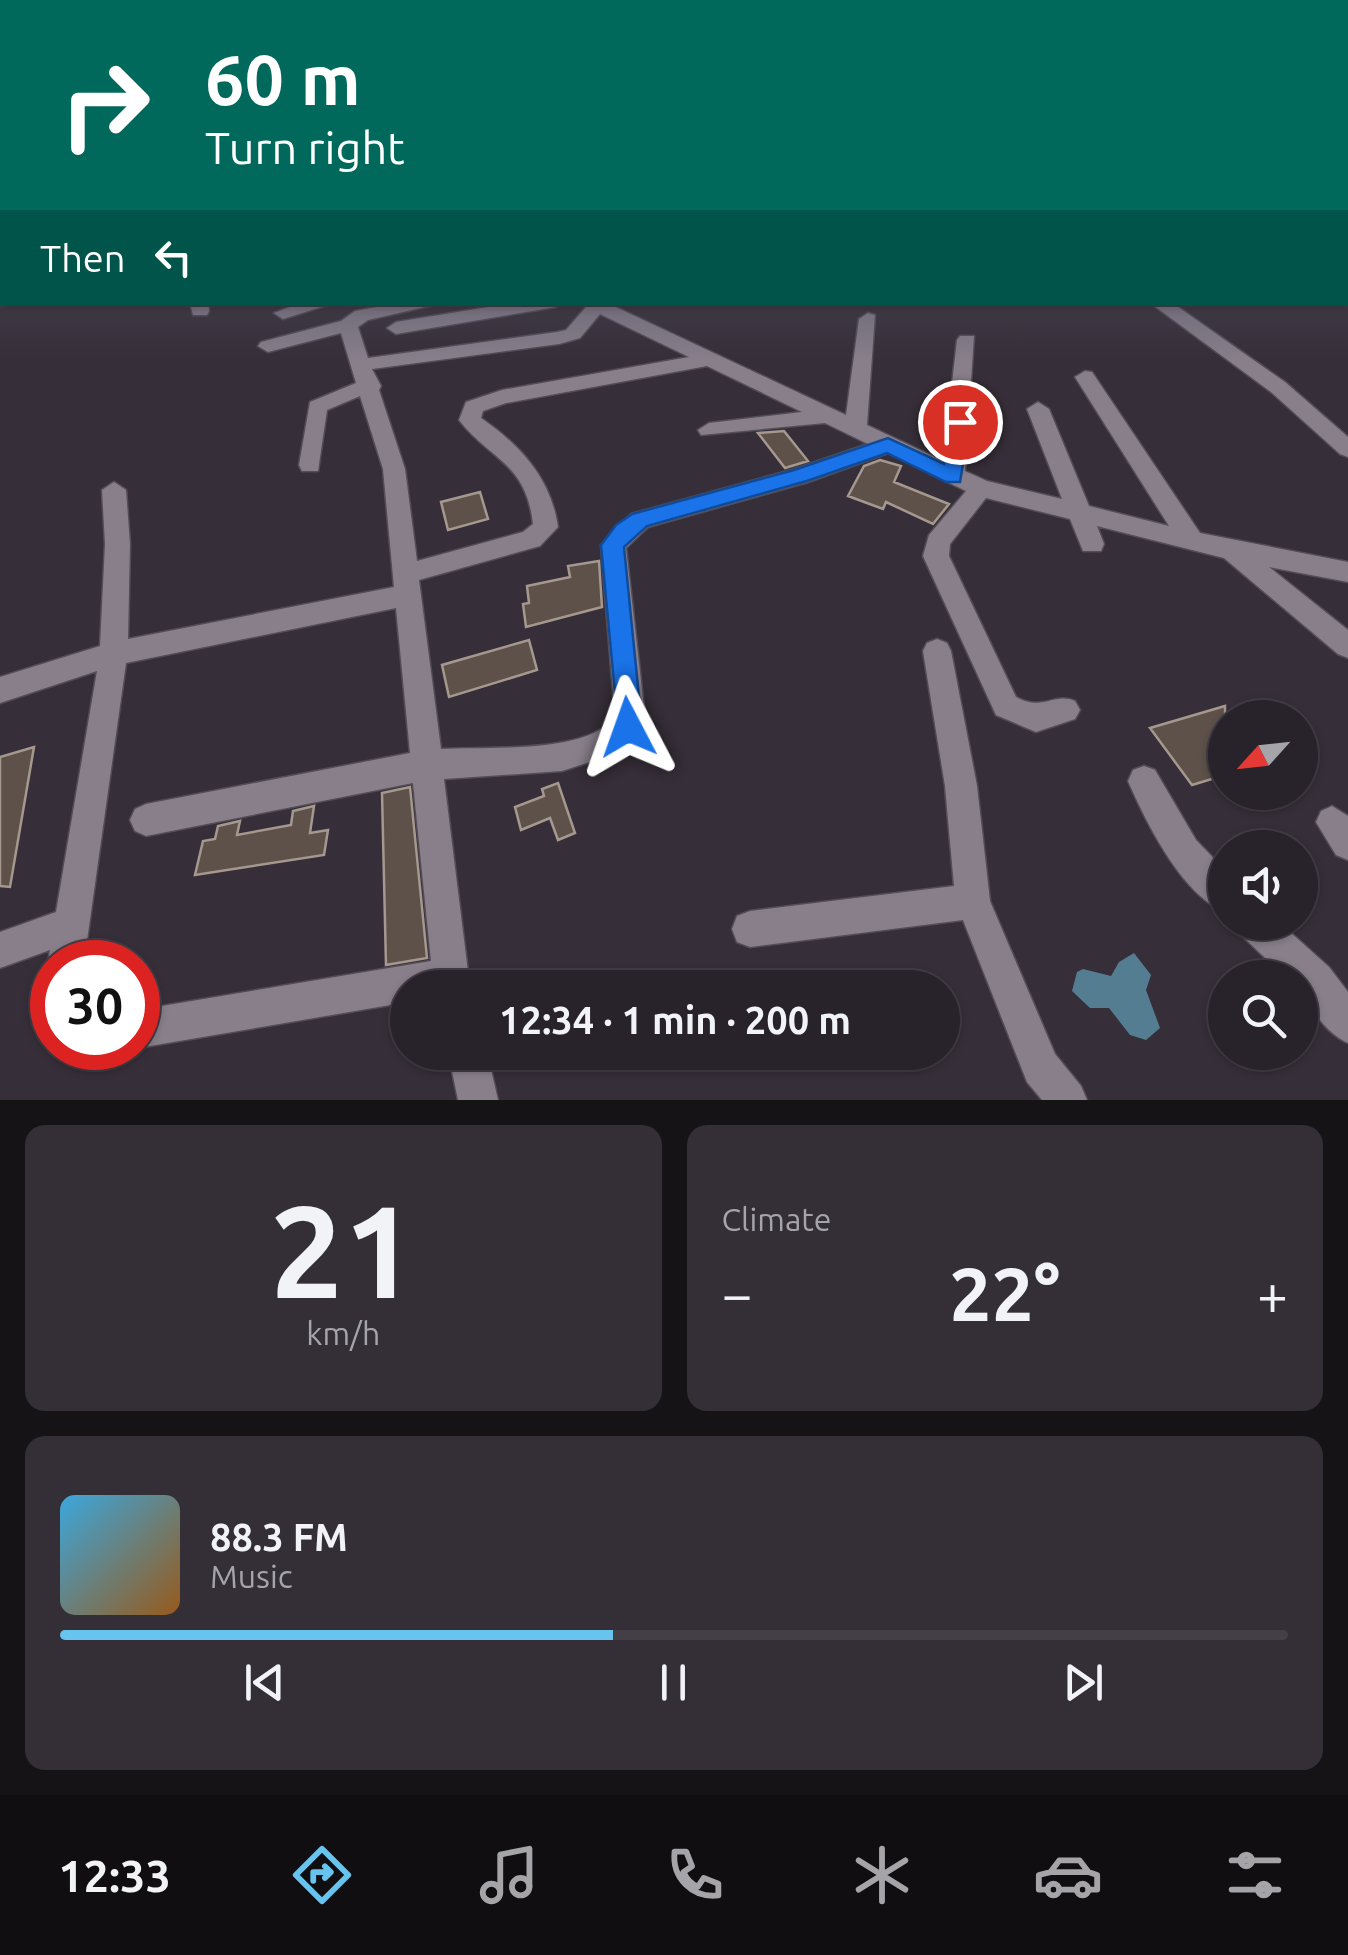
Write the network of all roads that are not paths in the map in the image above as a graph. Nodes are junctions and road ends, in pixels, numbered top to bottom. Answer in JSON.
{"nodes":[{"id":1,"x":315,"y":305,"type":"edge"},
{"id":2,"x":420,"y":305,"type":"edge"},
{"id":3,"x":538,"y":305,"type":"edge"},
{"id":4,"x":593,"y":305,"type":"edge"},
{"id":5,"x":596,"y":305,"type":"edge"},
{"id":6,"x":1162,"y":305,"type":"edge"},
{"id":7,"x":282,"y":313,"type":"dead end"},
{"id":8,"x":868,"y":319,"type":"dead end"},
{"id":9,"x":348,"y":326,"type":"junction"},
{"id":10,"x":396,"y":328,"type":"dead end"},
{"id":11,"x":967,"y":340,"type":"dead end"},
{"id":12,"x":268,"y":346,"type":"dead end"},
{"id":13,"x":713,"y":358,"type":"junction"},
{"id":14,"x":365,"y":375,"type":"junction"},
{"id":15,"x":1085,"y":377,"type":"dead end"},
{"id":16,"x":1038,"y":409,"type":"dead end"},
{"id":17,"x":823,"y":416,"type":"junction"},
{"id":18,"x":709,"y":430,"type":"dead end"},
{"id":19,"x":855,"y":431,"type":"junction"},
{"id":20,"x":888,"y":445,"type":"junction"},
{"id":21,"x":1348,"y":449,"type":"edge"},
{"id":22,"x":310,"y":465,"type":"dead end"},
{"id":23,"x":953,"y":477,"type":"junction"},
{"id":24,"x":982,"y":488,"type":"junction"},
{"id":25,"x":114,"y":490,"type":"dead end"},
{"id":26,"x":1079,"y":513,"type":"junction"},
{"id":27,"x":1191,"y":538,"type":"junction"},
{"id":28,"x":1092,"y":544,"type":"dead end"},
{"id":29,"x":1230,"y":550,"type":"junction"},
{"id":30,"x":1348,"y":572,"type":"edge"},
{"id":31,"x":410,"y":584,"type":"junction"},
{"id":32,"x":1348,"y":646,"type":"edge"},
{"id":33,"x":937,"y":650,"type":"dead end"},
{"id":34,"x":112,"y":654,"type":"junction"},
{"id":35,"x":0,"y":690,"type":"edge"},
{"id":36,"x":1065,"y":710,"type":"dead end"},
{"id":37,"x":430,"y":765,"type":"junction"},
{"id":38,"x":1144,"y":782,"type":"dead end"},
{"id":39,"x":146,"y":820,"type":"dead end"},
{"id":40,"x":1208,"y":877,"type":"edge"},
{"id":41,"x":973,"y":901,"type":"junction"},
{"id":42,"x":72,"y":924,"type":"junction"},
{"id":43,"x":750,"y":929,"type":"dead end"},
{"id":44,"x":69,"y":940,"type":"edge"},
{"id":45,"x":1272,"y":940,"type":"edge"},
{"id":46,"x":0,"y":950,"type":"edge"},
{"id":47,"x":450,"y":970,"type":"edge"},
{"id":48,"x":390,"y":991,"type":"edge"},
{"id":49,"x":1348,"y":1024,"type":"edge"},
{"id":50,"x":160,"y":1026,"type":"edge"},
{"id":51,"x":471,"y":1070,"type":"edge"},
{"id":52,"x":478,"y":1100,"type":"edge"},
{"id":53,"x":1067,"y":1100,"type":"edge"}],
"edges":[{"from":1,"to":7,"type":"street"},
{"from":2,"to":9,"type":"street"},
{"from":3,"to":10,"type":"street"},
{"from":4,"to":14,"type":"street"},
{"from":5,"to":13,"type":"street"},
{"from":6,"to":21,"type":"street"},
{"from":8,"to":19,"type":"street"},
{"from":9,"to":12,"type":"street"},
{"from":9,"to":14,"type":"street"},
{"from":11,"to":23,"type":"street"},
{"from":13,"to":17,"type":"street"},
{"from":13,"to":31,"type":"street"},
{"from":14,"to":22,"type":"street"},
{"from":14,"to":31,"type":"street"},
{"from":15,"to":27,"type":"street"},
{"from":16,"to":26,"type":"street"},
{"from":17,"to":18,"type":"street"},
{"from":17,"to":19,"type":"street"},
{"from":19,"to":20,"type":"street"},
{"from":20,"to":23,"type":"street"},
{"from":20,"to":37,"type":"street"},
{"from":23,"to":24,"type":"street"},
{"from":24,"to":26,"type":"street"},
{"from":24,"to":36,"type":"street"},
{"from":25,"to":34,"type":"street"},
{"from":26,"to":27,"type":"street"},
{"from":26,"to":28,"type":"street"},
{"from":27,"to":29,"type":"street"},
{"from":29,"to":30,"type":"street"},
{"from":29,"to":32,"type":"street"},
{"from":31,"to":34,"type":"street"},
{"from":31,"to":37,"type":"street"},
{"from":33,"to":41,"type":"street"},
{"from":34,"to":35,"type":"street"},
{"from":34,"to":42,"type":"street"},
{"from":37,"to":39,"type":"street"},
{"from":37,"to":47,"type":"street"},
{"from":38,"to":40,"type":"street"},
{"from":41,"to":43,"type":"street"},
{"from":41,"to":53,"type":"street"},
{"from":42,"to":44,"type":"street"},
{"from":42,"to":46,"type":"street"},
{"from":45,"to":49,"type":"street"},
{"from":48,"to":50,"type":"street"},
{"from":51,"to":52,"type":"street"}]}
